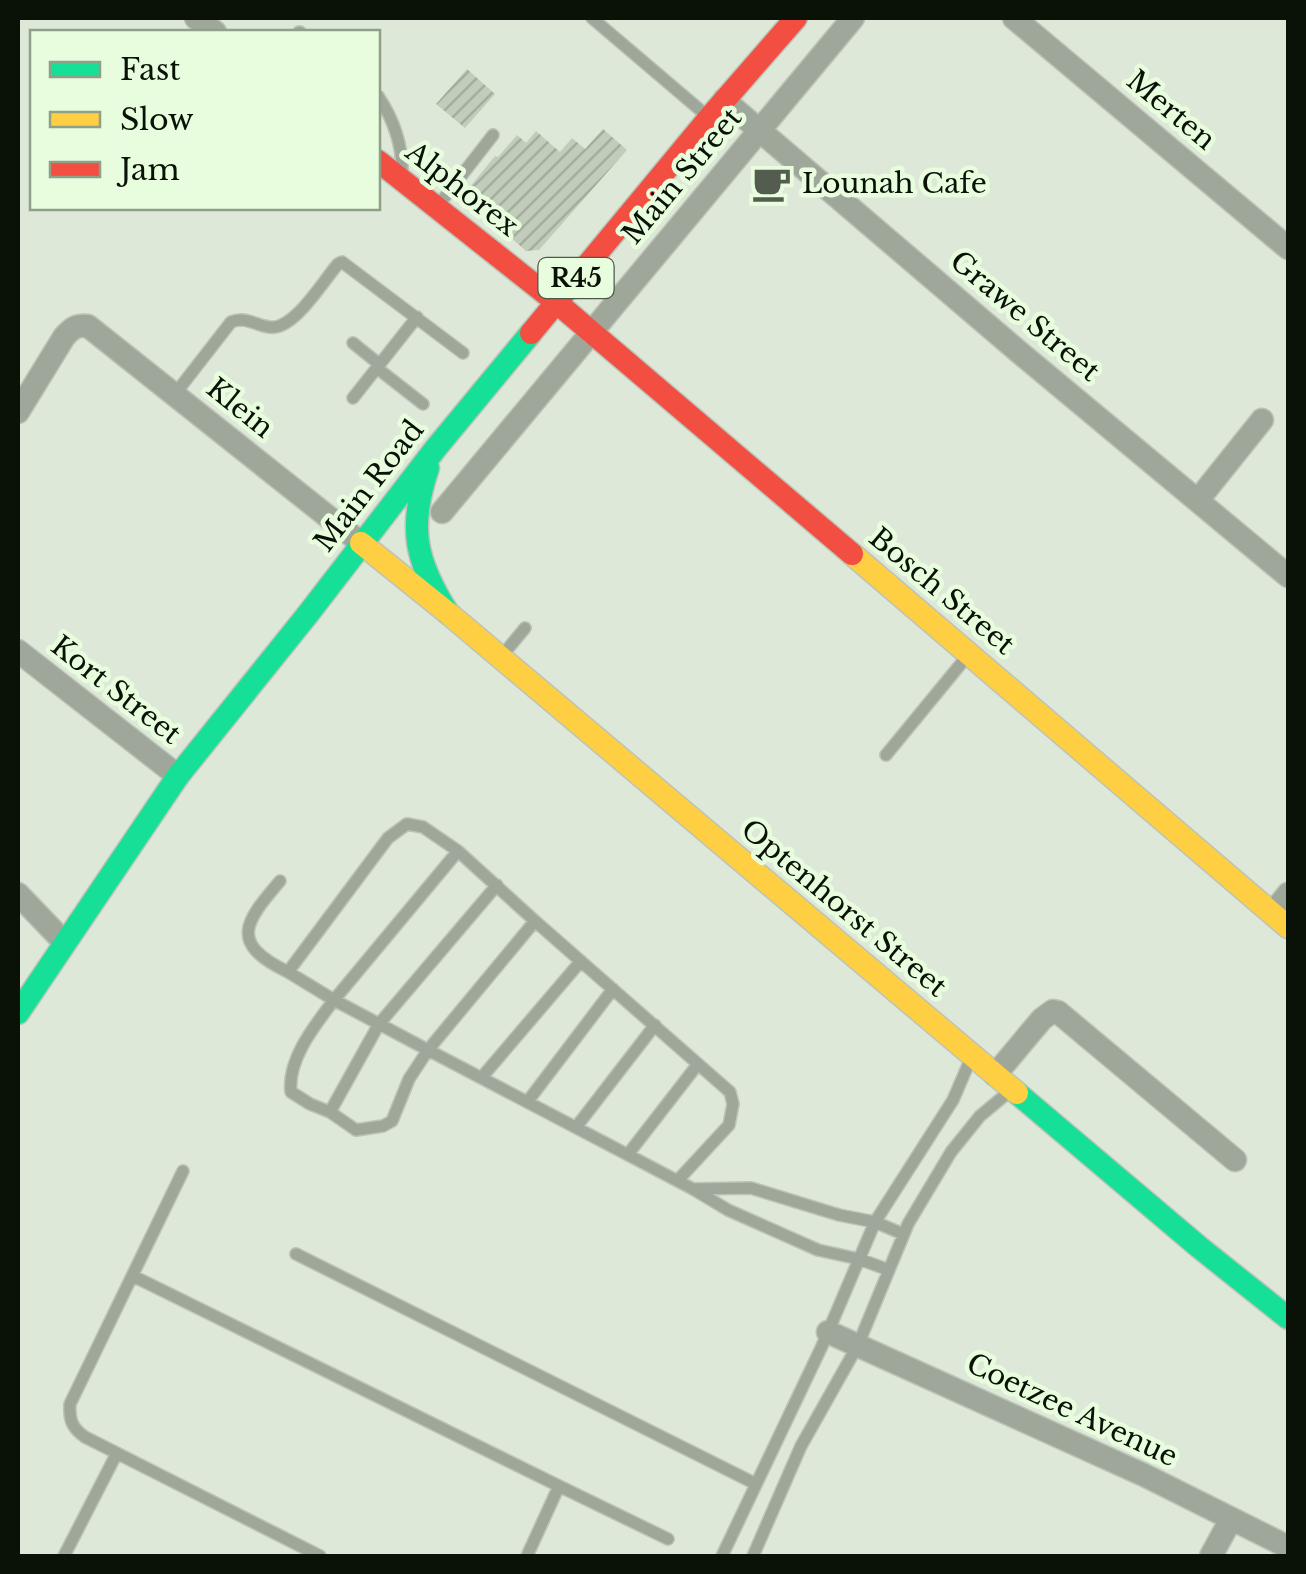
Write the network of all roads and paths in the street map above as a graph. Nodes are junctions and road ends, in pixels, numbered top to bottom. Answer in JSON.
{"nodes":[{"id":1,"x":592,"y":18,"type":"edge"},
{"id":2,"x":796,"y":18,"type":"edge"},
{"id":3,"x":853,"y":18,"type":"edge"},
{"id":4,"x":1014,"y":18,"type":"edge"},
{"id":5,"x":380,"y":99,"type":"edge"},
{"id":6,"x":716,"y":109,"type":"junction"},
{"id":7,"x":760,"y":130,"type":"junction"},
{"id":8,"x":493,"y":135,"type":"dead end"},
{"id":9,"x":380,"y":162,"type":"edge"},
{"id":10,"x":401,"y":180,"type":"junction"},
{"id":11,"x":436,"y":207,"type":"junction"},
{"id":12,"x":1288,"y":248,"type":"edge"},
{"id":13,"x":556,"y":302,"type":"junction"},
{"id":14,"x":417,"y":317,"type":"junction"},
{"id":15,"x":592,"y":332,"type":"junction"},
{"id":16,"x":353,"y":343,"type":"dead end"},
{"id":17,"x":464,"y":353,"type":"dead end"},
{"id":18,"x":378,"y":366,"type":"junction"},
{"id":19,"x":175,"y":394,"type":"junction"},
{"id":20,"x":353,"y":398,"type":"dead end"},
{"id":21,"x":423,"y":404,"type":"dead end"},
{"id":22,"x":18,"y":412,"type":"edge"},
{"id":23,"x":1262,"y":420,"type":"dead end"},
{"id":24,"x":436,"y":448,"type":"junction"},
{"id":25,"x":1198,"y":500,"type":"junction"},
{"id":26,"x":442,"y":512,"type":"dead end"},
{"id":27,"x":360,"y":543,"type":"junction"},
{"id":28,"x":1288,"y":576,"type":"edge"},
{"id":29,"x":448,"y":613,"type":"junction"},
{"id":30,"x":525,"y":628,"type":"dead end"},
{"id":31,"x":18,"y":651,"type":"edge"},
{"id":32,"x":969,"y":654,"type":"junction"},
{"id":33,"x":501,"y":657,"type":"junction"},
{"id":34,"x":886,"y":755,"type":"dead end"},
{"id":35,"x":178,"y":776,"type":"junction"},
{"id":36,"x":458,"y":851,"type":"junction"},
{"id":37,"x":280,"y":881,"type":"dead end"},
{"id":38,"x":496,"y":885,"type":"junction"},
{"id":39,"x":18,"y":894,"type":"edge"},
{"id":40,"x":1288,"y":894,"type":"edge"},
{"id":41,"x":535,"y":920,"type":"junction"},
{"id":42,"x":1280,"y":920,"type":"edge"},
{"id":43,"x":64,"y":942,"type":"junction"},
{"id":44,"x":581,"y":962,"type":"junction"},
{"id":45,"x":288,"y":972,"type":"junction"},
{"id":46,"x":613,"y":989,"type":"junction"},
{"id":47,"x":334,"y":1000,"type":"junction"},
{"id":48,"x":18,"y":1013,"type":"edge"},
{"id":49,"x":380,"y":1024,"type":"junction"},
{"id":50,"x":655,"y":1025,"type":"junction"},
{"id":51,"x":428,"y":1050,"type":"junction"},
{"id":52,"x":973,"y":1056,"type":"junction"},
{"id":53,"x":698,"y":1064,"type":"junction"},
{"id":54,"x":482,"y":1078,"type":"junction"},
{"id":55,"x":1004,"y":1082,"type":"junction"},
{"id":56,"x":528,"y":1101,"type":"junction"},
{"id":57,"x":330,"y":1112,"type":"junction"},
{"id":58,"x":576,"y":1126,"type":"junction"},
{"id":59,"x":629,"y":1153,"type":"junction"},
{"id":60,"x":1235,"y":1160,"type":"dead end"},
{"id":61,"x":183,"y":1171,"type":"dead end"},
{"id":62,"x":679,"y":1180,"type":"junction"},
{"id":63,"x":693,"y":1189,"type":"junction"},
{"id":64,"x":875,"y":1222,"type":"junction"},
{"id":65,"x":903,"y":1234,"type":"junction"},
{"id":66,"x":296,"y":1254,"type":"dead end"},
{"id":67,"x":859,"y":1259,"type":"junction"},
{"id":68,"x":888,"y":1270,"type":"junction"},
{"id":69,"x":133,"y":1276,"type":"junction"},
{"id":70,"x":1288,"y":1318,"type":"edge"},
{"id":71,"x":828,"y":1332,"type":"junction"},
{"id":72,"x":858,"y":1345,"type":"junction"},
{"id":73,"x":117,"y":1452,"type":"junction"},
{"id":74,"x":756,"y":1484,"type":"junction"},
{"id":75,"x":559,"y":1486,"type":"junction"},
{"id":76,"x":1230,"y":1520,"type":"junction"},
{"id":77,"x":668,"y":1540,"type":"dead end"},
{"id":78,"x":1288,"y":1547,"type":"edge"},
{"id":79,"x":64,"y":1556,"type":"edge"},
{"id":80,"x":320,"y":1556,"type":"edge"},
{"id":81,"x":527,"y":1556,"type":"edge"},
{"id":82,"x":722,"y":1556,"type":"edge"},
{"id":83,"x":753,"y":1556,"type":"edge"},
{"id":84,"x":1211,"y":1556,"type":"edge"}],
"edges":[{"from":1,"to":6,"type":"lane"},
{"from":2,"to":6,"type":"main road","name":"Main Road","number":"R45"},
{"from":3,"to":7,"type":"street","name":"Main Street"},
{"from":4,"to":12,"type":"street","name":"Merten"},
{"from":5,"to":10,"type":"lane"},
{"from":6,"to":7,"type":"street","name":"Grawe Street"},
{"from":6,"to":13,"type":"main road","name":"Main Road","number":"R45"},
{"from":7,"to":15,"type":"street","name":"Main Street"},
{"from":7,"to":25,"type":"street","name":"Grawe Street"},
{"from":8,"to":11,"type":"lane"},
{"from":9,"to":10,"type":"main road","name":"Alphorex"},
{"from":10,"to":11,"type":"main road","name":"Alphorex"},
{"from":11,"to":13,"type":"main road","name":"Alphorex"},
{"from":13,"to":15,"type":"main road","name":"Bosch Street"},
{"from":13,"to":24,"type":"main road","name":"Main Road","number":"R45"},
{"from":14,"to":17,"type":"lane"},
{"from":14,"to":18,"type":"lane"},
{"from":14,"to":19,"type":"lane"},
{"from":15,"to":26,"type":"street","name":"Main Street"},
{"from":15,"to":32,"type":"main road","name":"Bosch Street"},
{"from":16,"to":18,"type":"lane"},
{"from":18,"to":20,"type":"lane"},
{"from":18,"to":21,"type":"lane"},
{"from":19,"to":22,"type":"street","name":"Klein"},
{"from":19,"to":27,"type":"street","name":"Klein"},
{"from":23,"to":25,"type":"street"},
{"from":24,"to":27,"type":"main road","name":"Main Road","number":"R45"},
{"from":24,"to":29,"type":"main road"},
{"from":25,"to":28,"type":"street","name":"Grawe Street"},
{"from":27,"to":29,"type":"main road","name":"Optenhorst Street"},
{"from":27,"to":35,"type":"main road","name":"Main Road","number":"R45"},
{"from":29,"to":33,"type":"main road","name":"Optenhorst Street"},
{"from":30,"to":33,"type":"lane"},
{"from":31,"to":35,"type":"street","name":"Kort Street"},
{"from":32,"to":34,"type":"lane"},
{"from":32,"to":42,"type":"main road","name":"Bosch Street"},
{"from":33,"to":52,"type":"main road","name":"Optenhorst Street"},
{"from":35,"to":43,"type":"main road","name":"Main Road","number":"R45"},
{"from":36,"to":38,"type":"lane"},
{"from":36,"to":45,"type":"lane"},
{"from":36,"to":47,"type":"lane"},
{"from":37,"to":45,"type":"lane"},
{"from":38,"to":41,"type":"lane"},
{"from":38,"to":49,"type":"lane"},
{"from":39,"to":43,"type":"street"},
{"from":40,"to":42,"type":"street"},
{"from":41,"to":44,"type":"lane"},
{"from":41,"to":51,"type":"lane"},
{"from":43,"to":48,"type":"main road","name":"Main Road","number":"R45"},
{"from":44,"to":46,"type":"lane"},
{"from":44,"to":54,"type":"lane"},
{"from":45,"to":47,"type":"lane"},
{"from":46,"to":50,"type":"lane"},
{"from":46,"to":56,"type":"lane"},
{"from":47,"to":49,"type":"lane"},
{"from":47,"to":57,"type":"lane"},
{"from":49,"to":51,"type":"lane"},
{"from":49,"to":57,"type":"lane"},
{"from":50,"to":53,"type":"lane"},
{"from":50,"to":58,"type":"lane"},
{"from":51,"to":54,"type":"lane"},
{"from":51,"to":57,"type":"lane"},
{"from":52,"to":55,"type":"main road","name":"Optenhorst Street"},
{"from":52,"to":64,"type":"lane"},
{"from":53,"to":59,"type":"lane"},
{"from":53,"to":62,"type":"lane"},
{"from":54,"to":56,"type":"lane"},
{"from":55,"to":60,"type":"street"},
{"from":55,"to":65,"type":"lane"},
{"from":55,"to":70,"type":"main road","name":"Optenhorst Street"},
{"from":56,"to":58,"type":"lane"},
{"from":58,"to":59,"type":"lane"},
{"from":59,"to":62,"type":"lane"},
{"from":61,"to":69,"type":"lane"},
{"from":62,"to":63,"type":"lane"},
{"from":63,"to":64,"type":"lane"},
{"from":63,"to":67,"type":"lane"},
{"from":64,"to":65,"type":"lane"},
{"from":64,"to":67,"type":"lane"},
{"from":65,"to":68,"type":"lane"},
{"from":66,"to":74,"type":"lane"},
{"from":67,"to":68,"type":"lane"},
{"from":67,"to":71,"type":"lane"},
{"from":68,"to":72,"type":"lane"},
{"from":69,"to":73,"type":"lane"},
{"from":69,"to":75,"type":"lane"},
{"from":71,"to":72,"type":"street","name":"Coetzee Avenue"},
{"from":71,"to":74,"type":"lane"},
{"from":72,"to":76,"type":"street","name":"Coetzee Avenue"},
{"from":72,"to":83,"type":"lane"},
{"from":73,"to":79,"type":"lane"},
{"from":73,"to":80,"type":"lane"},
{"from":74,"to":82,"type":"lane"},
{"from":75,"to":77,"type":"lane"},
{"from":75,"to":81,"type":"lane"},
{"from":76,"to":78,"type":"street","name":"Coetzee Avenue"},
{"from":76,"to":84,"type":"street"}]}
